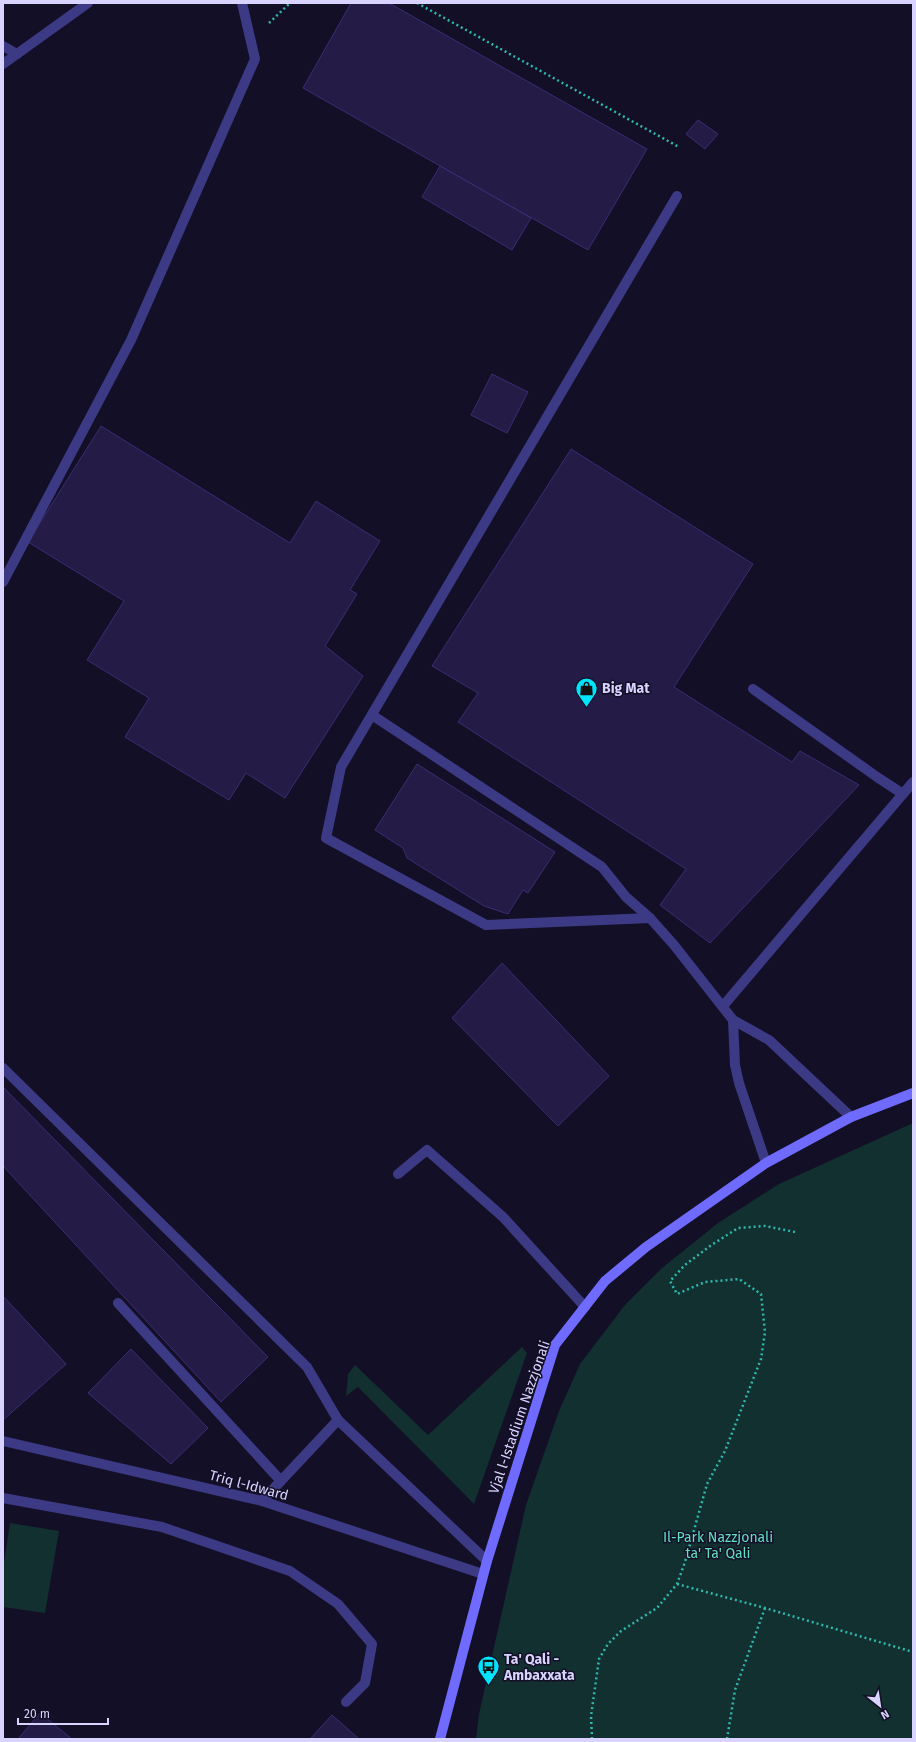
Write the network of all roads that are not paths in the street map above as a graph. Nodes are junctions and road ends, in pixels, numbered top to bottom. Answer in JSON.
{"nodes":[{"id":1,"x":88,"y":3,"type":"edge"},
{"id":2,"x":242,"y":3,"type":"edge"},
{"id":3,"x":3,"y":46,"type":"edge"},
{"id":4,"x":17,"y":54,"type":"junction"},
{"id":5,"x":3,"y":64,"type":"edge"},
{"id":6,"x":677,"y":196,"type":"dead end"},
{"id":7,"x":3,"y":582,"type":"edge"},
{"id":8,"x":754,"y":689,"type":"dead end"},
{"id":9,"x":372,"y":715,"type":"junction"},
{"id":10,"x":913,"y":782,"type":"edge"},
{"id":11,"x":903,"y":794,"type":"junction"},
{"id":12,"x":650,"y":918,"type":"junction"},
{"id":13,"x":723,"y":1006,"type":"junction"},
{"id":14,"x":733,"y":1020,"type":"junction"},
{"id":15,"x":3,"y":1068,"type":"edge"},
{"id":16,"x":913,"y":1093,"type":"edge"},
{"id":17,"x":851,"y":1117,"type":"junction"},
{"id":18,"x":766,"y":1163,"type":"junction"},
{"id":19,"x":398,"y":1174,"type":"dead end"},
{"id":20,"x":118,"y":1303,"type":"dead end"},
{"id":21,"x":586,"y":1307,"type":"junction"},
{"id":22,"x":338,"y":1420,"type":"junction"},
{"id":23,"x":3,"y":1441,"type":"edge"},
{"id":24,"x":281,"y":1481,"type":"junction"},
{"id":25,"x":3,"y":1498,"type":"edge"},
{"id":26,"x":262,"y":1501,"type":"junction"},
{"id":27,"x":487,"y":1561,"type":"junction"},
{"id":28,"x":483,"y":1574,"type":"junction"},
{"id":29,"x":346,"y":1702,"type":"dead end"},
{"id":30,"x":440,"y":1739,"type":"edge"}],
"edges":[{"from":1,"to":4,"type":"street"},
{"from":2,"to":7,"type":"street"},
{"from":3,"to":4,"type":"street"},
{"from":4,"to":5,"type":"street"},
{"from":6,"to":9,"type":"street"},
{"from":8,"to":11,"type":"street"},
{"from":9,"to":12,"type":"street"},
{"from":9,"to":12,"type":"street"},
{"from":10,"to":11,"type":"street"},
{"from":11,"to":13,"type":"street"},
{"from":12,"to":13,"type":"street"},
{"from":13,"to":14,"type":"street"},
{"from":14,"to":17,"type":"street"},
{"from":14,"to":18,"type":"street"},
{"from":15,"to":22,"type":"street"},
{"from":16,"to":17,"type":"main road","name":"Vjal l-Istadium Nazzjonali"},
{"from":17,"to":18,"type":"main road","name":"Vjal l-Istadium Nazzjonali"},
{"from":18,"to":21,"type":"main road","name":"Vjal l-Istadium Nazzjonali"},
{"from":19,"to":21,"type":"street"},
{"from":20,"to":24,"type":"street"},
{"from":21,"to":27,"type":"main road","name":"Vjal l-Istadium Nazzjonali"},
{"from":22,"to":24,"type":"street"},
{"from":22,"to":27,"type":"street"},
{"from":23,"to":26,"type":"street","name":"Triq l-Idward"},
{"from":24,"to":26,"type":"street"},
{"from":25,"to":29,"type":"street"},
{"from":26,"to":28,"type":"street","name":"Triq l-Idward"},
{"from":27,"to":28,"type":"main road","name":"Vjal l-Istadium Nazzjonali"},
{"from":28,"to":30,"type":"main road","name":"Vjal l-Istadium Nazzjonali"}]}
